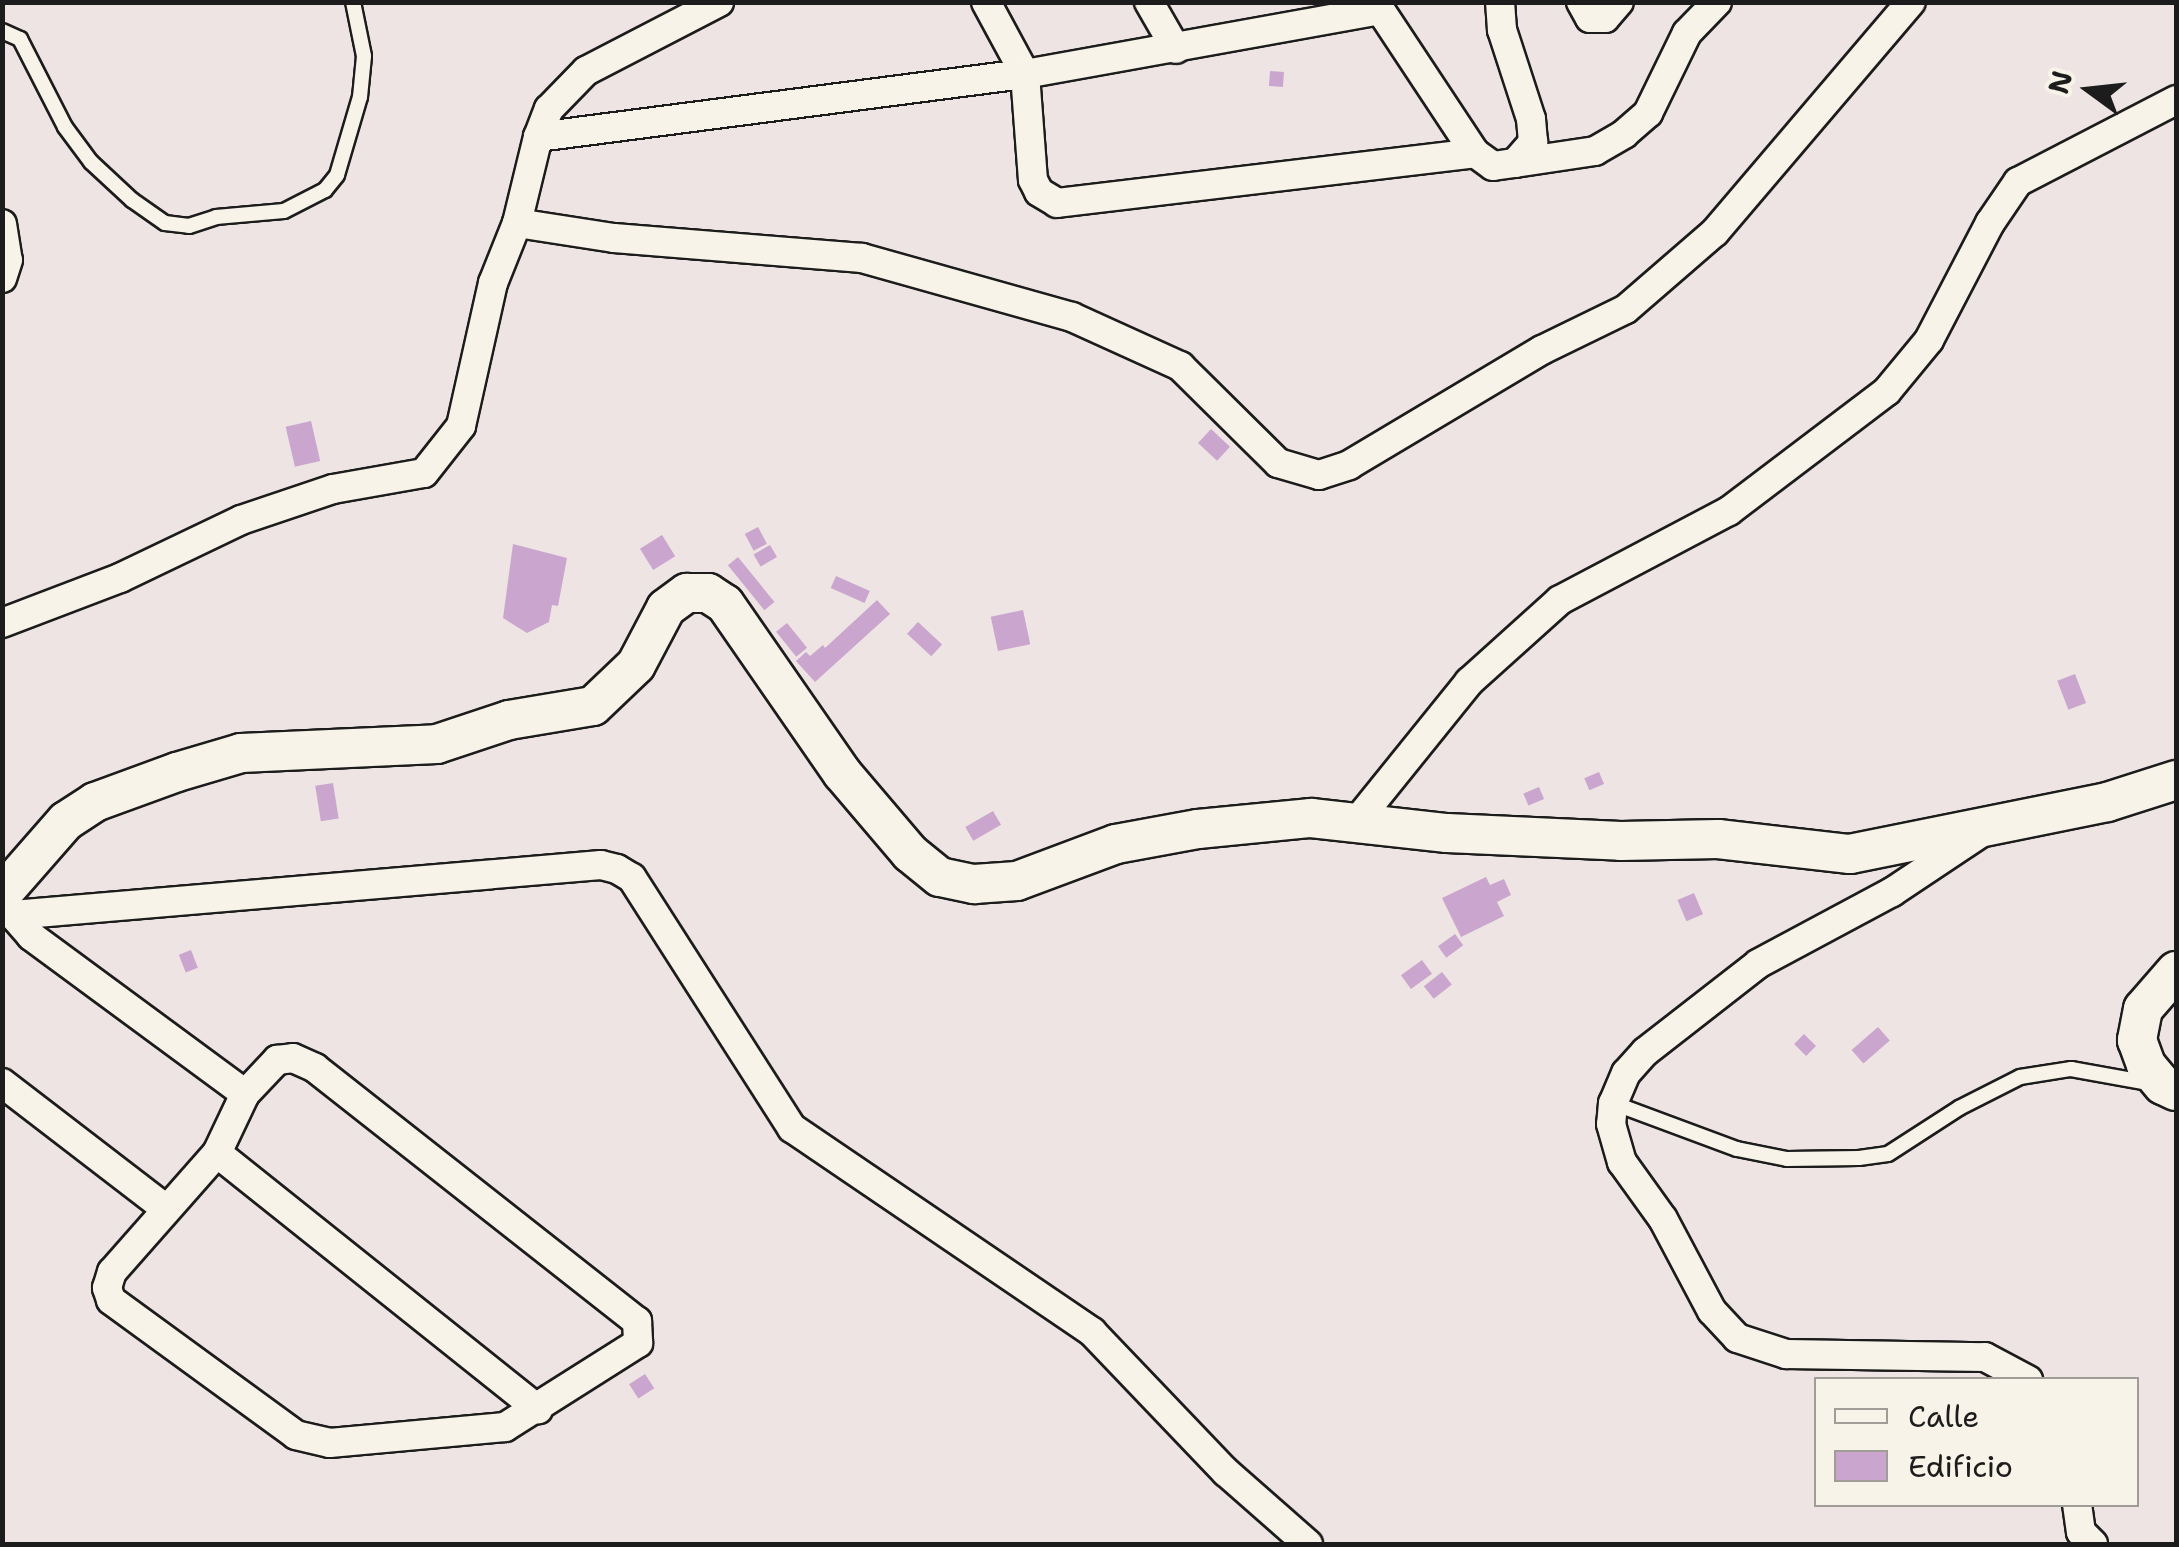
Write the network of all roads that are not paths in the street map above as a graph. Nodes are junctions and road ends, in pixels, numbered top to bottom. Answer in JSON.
{"nodes":[{"id":1,"x":352,"y":2,"type":"edge"},
{"id":2,"x":719,"y":2,"type":"edge"},
{"id":3,"x":986,"y":2,"type":"edge"},
{"id":4,"x":1149,"y":2,"type":"edge"},
{"id":5,"x":1500,"y":2,"type":"edge"},
{"id":6,"x":1581,"y":2,"type":"edge"},
{"id":7,"x":1620,"y":2,"type":"edge"},
{"id":8,"x":1717,"y":2,"type":"edge"},
{"id":9,"x":1910,"y":2,"type":"edge"},
{"id":10,"x":1377,"y":6,"type":"edge"},
{"id":11,"x":2,"y":31,"type":"edge"},
{"id":12,"x":1176,"y":49,"type":"junction"},
{"id":13,"x":1025,"y":74,"type":"junction"},
{"id":14,"x":2176,"y":100,"type":"edge"},
{"id":15,"x":538,"y":137,"type":"junction"},
{"id":16,"x":1475,"y":153,"type":"junction"},
{"id":17,"x":1515,"y":163,"type":"junction"},
{"id":18,"x":517,"y":223,"type":"junction"},
{"id":19,"x":2,"y":224,"type":"edge"},
{"id":20,"x":2,"y":278,"type":"edge"},
{"id":21,"x":2,"y":623,"type":"edge"},
{"id":22,"x":2176,"y":780,"type":"edge"},
{"id":23,"x":1357,"y":821,"type":"junction"},
{"id":24,"x":1993,"y":825,"type":"junction"},
{"id":25,"x":6,"y":905,"type":"edge"},
{"id":26,"x":2176,"y":972,"type":"edge"},
{"id":27,"x":2,"y":1083,"type":"edge"},
{"id":28,"x":2170,"y":1088,"type":"edge"},
{"id":29,"x":245,"y":1094,"type":"junction"},
{"id":30,"x":1613,"y":1103,"type":"junction"},
{"id":31,"x":218,"y":1153,"type":"junction"},
{"id":32,"x":166,"y":1209,"type":"junction"},
{"id":33,"x":2022,"y":1377,"type":"edge"},
{"id":34,"x":538,"y":1409,"type":"junction"},
{"id":35,"x":2077,"y":1507,"type":"edge"},
{"id":36,"x":1308,"y":1544,"type":"edge"},
{"id":37,"x":2094,"y":1544,"type":"edge"}],
"edges":[{"from":1,"to":11,"type":"lane"},
{"from":2,"to":15,"type":"street"},
{"from":3,"to":13,"type":"street"},
{"from":4,"to":12,"type":"street"},
{"from":5,"to":17,"type":"street"},
{"from":6,"to":7,"type":"street"},
{"from":8,"to":17,"type":"street"},
{"from":9,"to":18,"type":"street"},
{"from":10,"to":12,"type":"street"},
{"from":10,"to":16,"type":"street"},
{"from":12,"to":13,"type":"street"},
{"from":13,"to":15,"type":"street"},
{"from":13,"to":16,"type":"street"},
{"from":14,"to":23,"type":"street"},
{"from":15,"to":18,"type":"street"},
{"from":16,"to":17,"type":"street"},
{"from":18,"to":21,"type":"street"},
{"from":19,"to":20,"type":"street"},
{"from":22,"to":24,"type":"main road"},
{"from":23,"to":24,"type":"main road"},
{"from":23,"to":25,"type":"main road"},
{"from":24,"to":30,"type":"street"},
{"from":25,"to":29,"type":"street"},
{"from":25,"to":36,"type":"street"},
{"from":26,"to":28,"type":"main road"},
{"from":27,"to":32,"type":"street"},
{"from":28,"to":30,"type":"lane"},
{"from":29,"to":31,"type":"street"},
{"from":29,"to":34,"type":"street"},
{"from":30,"to":33,"type":"street"},
{"from":31,"to":32,"type":"street"},
{"from":31,"to":34,"type":"street"},
{"from":32,"to":34,"type":"street"},
{"from":35,"to":37,"type":"street"}]}
